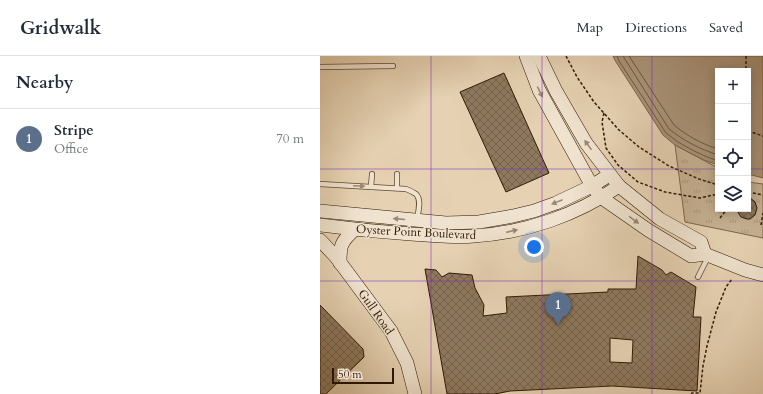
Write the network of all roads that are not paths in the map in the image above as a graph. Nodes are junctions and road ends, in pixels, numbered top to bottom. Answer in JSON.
{"nodes":[{"id":1,"x":526,"y":56,"type":"edge"},
{"id":2,"x":539,"y":56,"type":"edge"},
{"id":3,"x":393,"y":66,"type":"dead end"},
{"id":4,"x":320,"y":67,"type":"edge"},
{"id":5,"x":372,"y":174,"type":"dead end"},
{"id":6,"x":397,"y":174,"type":"dead end"},
{"id":7,"x":609,"y":175,"type":"junction"},
{"id":8,"x":320,"y":184,"type":"edge"},
{"id":9,"x":592,"y":186,"type":"junction"},
{"id":10,"x":619,"y":186,"type":"junction"},
{"id":11,"x":371,"y":187,"type":"junction"},
{"id":12,"x":397,"y":188,"type":"junction"},
{"id":13,"x":602,"y":198,"type":"junction"},
{"id":14,"x":320,"y":211,"type":"edge"},
{"id":15,"x":417,"y":220,"type":"junction"},
{"id":16,"x":320,"y":225,"type":"edge"},
{"id":17,"x":354,"y":230,"type":"junction"},
{"id":18,"x":320,"y":240,"type":"edge"},
{"id":19,"x":707,"y":254,"type":"junction"},
{"id":20,"x":340,"y":263,"type":"junction"},
{"id":21,"x":763,"y":275,"type":"edge"},
{"id":22,"x":698,"y":277,"type":"dead end"},
{"id":23,"x":415,"y":394,"type":"edge"}],
"edges":[{"from":1,"to":9,"type":"street","one_way":true},
{"from":7,"to":2,"type":"street","one_way":true},
{"from":3,"to":4,"type":"lane"},
{"from":5,"to":11,"type":"lane"},
{"from":6,"to":12,"type":"lane"},
{"from":7,"to":9,"type":"street","name":"Oyster Point Boulevard"},
{"from":7,"to":10,"type":"street"},
{"from":8,"to":11,"type":"lane","one_way":true},
{"from":9,"to":13,"type":"street"},
{"from":9,"to":15,"type":"street","name":"Oyster Point Boulevard","one_way":true},
{"from":10,"to":13,"type":"street","name":"Oyster Point Boulevard"},
{"from":10,"to":19,"type":"street"},
{"from":11,"to":12,"type":"lane"},
{"from":12,"to":15,"type":"lane"},
{"from":17,"to":13,"type":"street","name":"Oyster Point Boulevard","one_way":true},
{"from":13,"to":19,"type":"street","one_way":true},
{"from":15,"to":14,"type":"street","name":"Oyster Point Boulevard","one_way":true},
{"from":16,"to":17,"type":"street","name":"Oyster Point Boulevard"},
{"from":17,"to":20,"type":"street"},
{"from":18,"to":20,"type":"street","name":"Gull Road"},
{"from":19,"to":21,"type":"street"},
{"from":19,"to":22,"type":"lane"},
{"from":20,"to":23,"type":"street","name":"Gull Road"}]}
